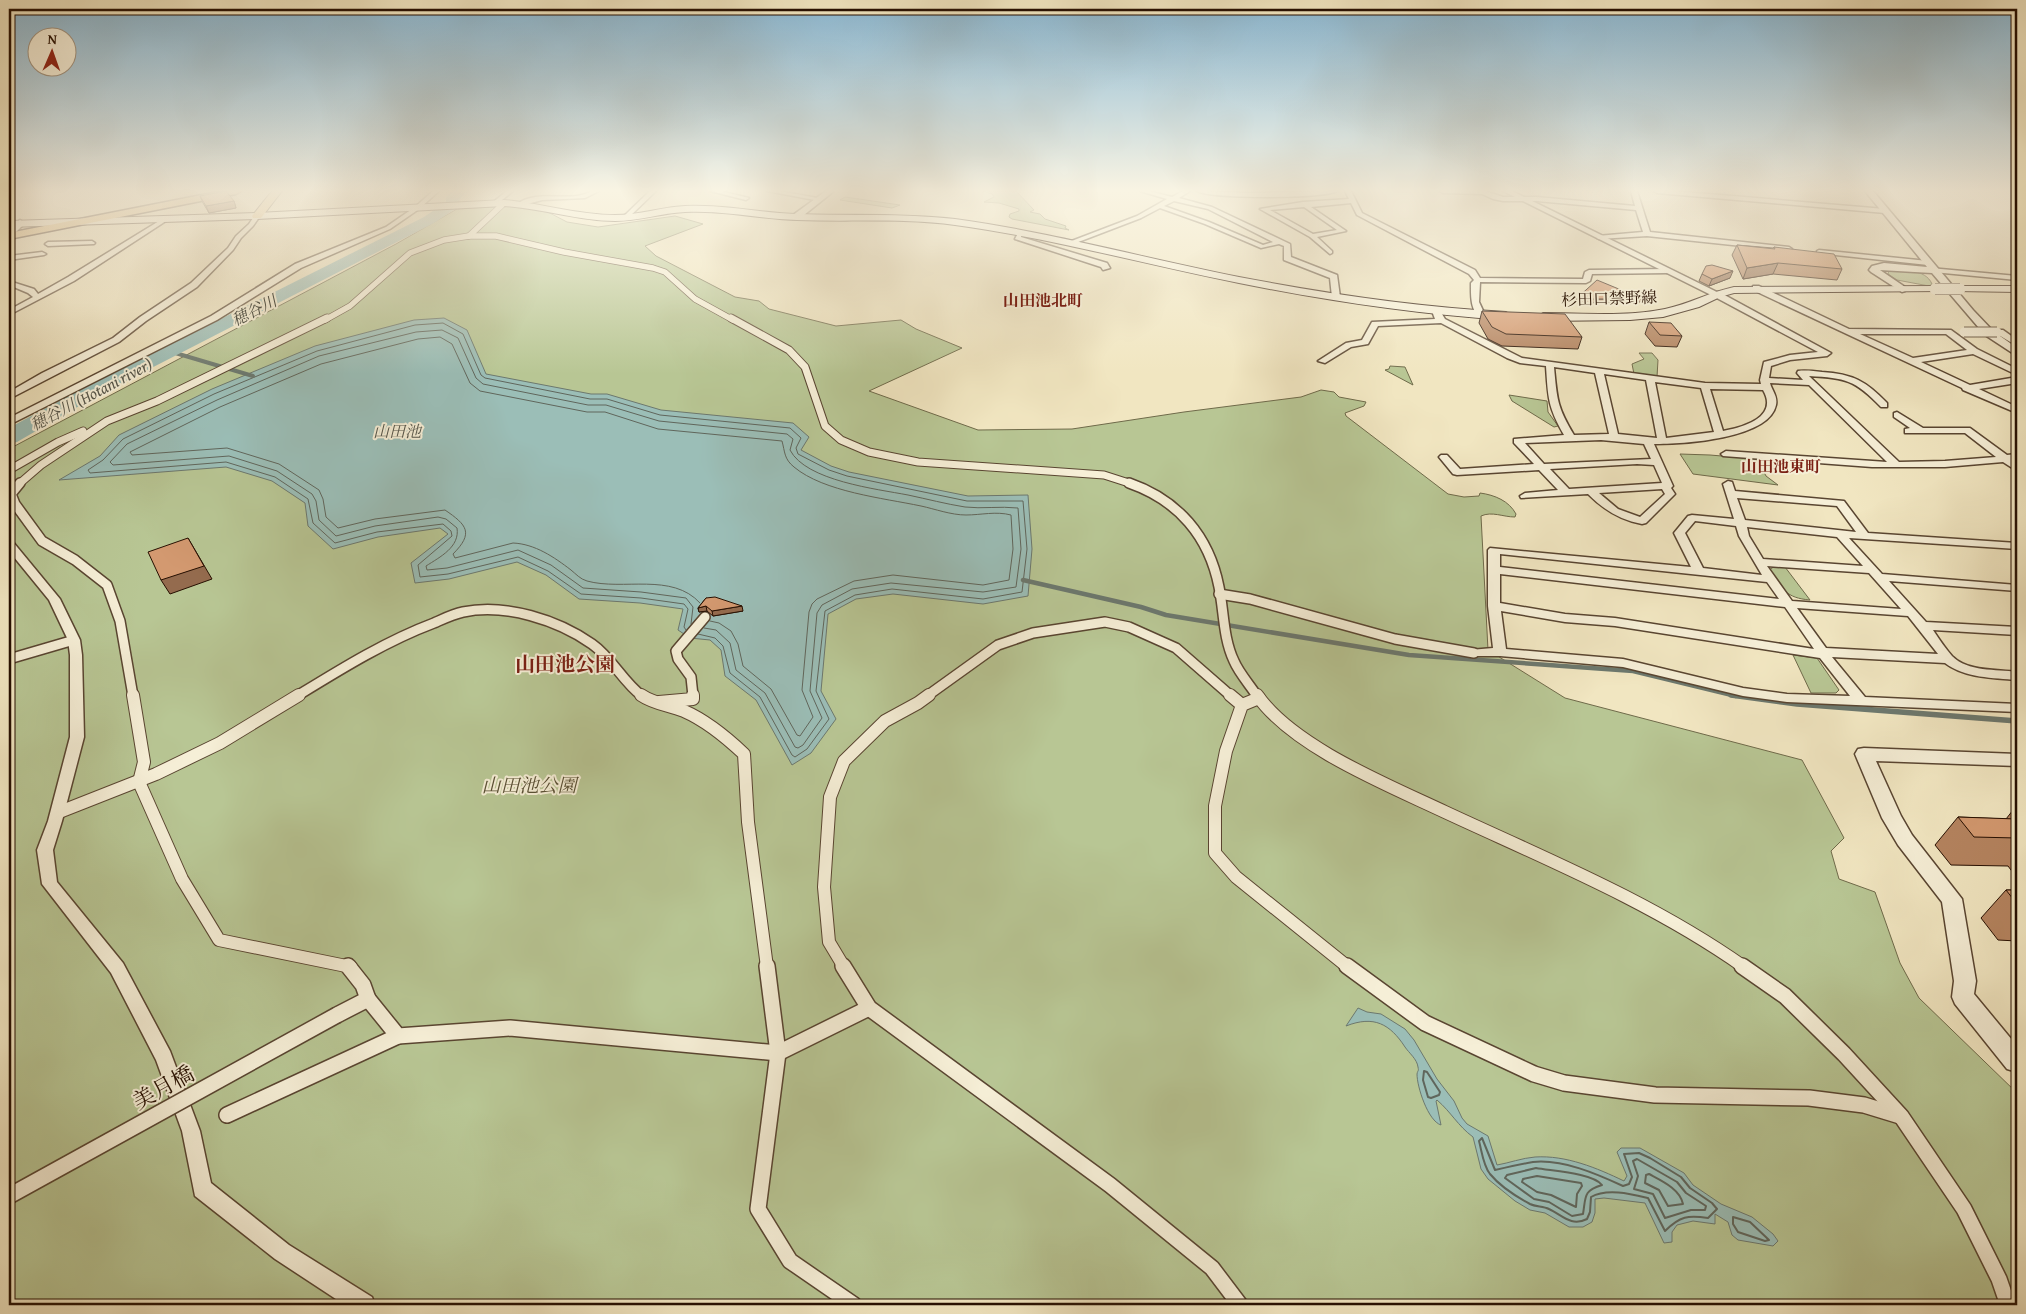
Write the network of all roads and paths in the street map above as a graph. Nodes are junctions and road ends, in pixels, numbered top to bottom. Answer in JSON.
{"nodes":[{"id":1,"x":43,"y":252,"type":"edge"},
{"id":2,"x":113,"y":252,"type":"edge"},
{"id":3,"x":228,"y":252,"type":"edge"},
{"id":4,"x":330,"y":252,"type":"edge"},
{"id":5,"x":412,"y":252,"type":"edge"},
{"id":6,"x":566,"y":252,"type":"edge"},
{"id":7,"x":1067,"y":252,"type":"edge"},
{"id":8,"x":1110,"y":252,"type":"edge"},
{"id":9,"x":1287,"y":252,"type":"edge"},
{"id":10,"x":1434,"y":252,"type":"edge"},
{"id":11,"x":1630,"y":252,"type":"edge"},
{"id":12,"x":1819,"y":252,"type":"edge"},
{"id":13,"x":1919,"y":252,"type":"edge"},
{"id":14,"x":9,"y":258,"type":"edge"},
{"id":15,"x":1931,"y":267,"type":"junction"},
{"id":16,"x":1106,"y":268,"type":"dead end"},
{"id":17,"x":1668,"y":271,"type":"junction"},
{"id":18,"x":2017,"y":278,"type":"edge"},
{"id":19,"x":1478,"y":280,"type":"junction"},
{"id":20,"x":9,"y":283,"type":"edge"},
{"id":21,"x":1756,"y":288,"type":"junction"},
{"id":22,"x":1902,"y":289,"type":"junction"},
{"id":23,"x":1935,"y":289,"type":"joint"},
{"id":24,"x":2017,"y":290,"type":"edge"},
{"id":25,"x":1716,"y":294,"type":"junction"},
{"id":26,"x":1336,"y":297,"type":"junction"},
{"id":27,"x":37,"y":298,"type":"junction"},
{"id":28,"x":1436,"y":311,"type":"junction"},
{"id":29,"x":9,"y":313,"type":"edge"},
{"id":30,"x":1481,"y":315,"type":"junction"},
{"id":31,"x":1514,"y":316,"type":"edge"},
{"id":32,"x":1531,"y":316,"type":"edge"},
{"id":33,"x":1442,"y":321,"type":"junction"},
{"id":34,"x":1844,"y":331,"type":"junction"},
{"id":35,"x":1948,"y":332,"type":"junction"},
{"id":36,"x":1998,"y":332,"type":"junction"},
{"id":37,"x":2017,"y":332,"type":"edge"},
{"id":38,"x":2017,"y":344,"type":"edge"},
{"id":39,"x":1974,"y":351,"type":"junction"},
{"id":40,"x":2017,"y":353,"type":"edge"},
{"id":41,"x":1322,"y":361,"type":"dead end"},
{"id":42,"x":1910,"y":362,"type":"junction"},
{"id":43,"x":1550,"y":365,"type":"junction"},
{"id":44,"x":1599,"y":372,"type":"junction"},
{"id":45,"x":2017,"y":372,"type":"edge"},
{"id":46,"x":1650,"y":380,"type":"junction"},
{"id":47,"x":2017,"y":380,"type":"edge"},
{"id":48,"x":1811,"y":383,"type":"junction"},
{"id":49,"x":1765,"y":384,"type":"junction"},
{"id":50,"x":1705,"y":386,"type":"junction"},
{"id":51,"x":1966,"y":388,"type":"junction"},
{"id":52,"x":9,"y":396,"type":"edge"},
{"id":53,"x":1884,"y":405,"type":"dead end"},
{"id":54,"x":2017,"y":410,"type":"edge"},
{"id":55,"x":1897,"y":415,"type":"dead end"},
{"id":56,"x":107,"y":421,"type":"junction"},
{"id":57,"x":9,"y":422,"type":"edge"},
{"id":58,"x":1908,"y":431,"type":"dead end"},
{"id":59,"x":1921,"y":431,"type":"junction"},
{"id":60,"x":1720,"y":435,"type":"junction"},
{"id":61,"x":1614,"y":436,"type":"junction"},
{"id":62,"x":1571,"y":438,"type":"junction"},
{"id":63,"x":1662,"y":440,"type":"junction"},
{"id":64,"x":1648,"y":441,"type":"junction"},
{"id":65,"x":1726,"y":454,"type":"dead end"},
{"id":66,"x":1444,"y":457,"type":"dead end"},
{"id":67,"x":2017,"y":457,"type":"edge"},
{"id":68,"x":2007,"y":459,"type":"junction"},
{"id":69,"x":1657,"y":462,"type":"junction"},
{"id":70,"x":1896,"y":465,"type":"junction"},
{"id":71,"x":1542,"y":468,"type":"junction"},
{"id":72,"x":2017,"y":468,"type":"edge"},
{"id":73,"x":9,"y":470,"type":"edge"},
{"id":74,"x":1665,"y":487,"type":"junction"},
{"id":75,"x":1591,"y":491,"type":"junction"},
{"id":76,"x":1566,"y":492,"type":"junction"},
{"id":77,"x":1525,"y":496,"type":"dead end"},
{"id":78,"x":1741,"y":524,"type":"junction"},
{"id":79,"x":1840,"y":534,"type":"junction"},
{"id":80,"x":1864,"y":536,"type":"junction"},
{"id":81,"x":9,"y":544,"type":"edge"},
{"id":82,"x":2012,"y":546,"type":"edge"},
{"id":83,"x":2017,"y":557,"type":"edge"},
{"id":84,"x":1759,"y":562,"type":"junction"},
{"id":85,"x":1496,"y":570,"type":"junction"},
{"id":86,"x":1698,"y":570,"type":"junction"},
{"id":87,"x":1876,"y":574,"type":"junction"},
{"id":88,"x":1772,"y":579,"type":"junction"},
{"id":89,"x":2017,"y":588,"type":"edge"},
{"id":90,"x":1219,"y":590,"type":"junction"},
{"id":91,"x":1789,"y":604,"type":"junction"},
{"id":92,"x":1494,"y":606,"type":"junction"},
{"id":93,"x":1912,"y":613,"type":"junction"},
{"id":94,"x":705,"y":617,"type":"dead end"},
{"id":95,"x":1923,"y":626,"type":"junction"},
{"id":96,"x":2017,"y":631,"type":"edge"},
{"id":97,"x":74,"y":640,"type":"junction"},
{"id":98,"x":1474,"y":652,"type":"joint"},
{"id":99,"x":1500,"y":652,"type":"junction"},
{"id":100,"x":1823,"y":654,"type":"junction"},
{"id":101,"x":9,"y":659,"type":"edge"},
{"id":102,"x":1948,"y":659,"type":"junction"},
{"id":103,"x":2017,"y":676,"type":"edge"},
{"id":104,"x":1259,"y":698,"type":"junction"},
{"id":105,"x":1860,"y":700,"type":"junction"},
{"id":106,"x":651,"y":702,"type":"junction"},
{"id":107,"x":1242,"y":704,"type":"junction"},
{"id":108,"x":2017,"y":708,"type":"edge"},
{"id":109,"x":2017,"y":760,"type":"edge"},
{"id":110,"x":139,"y":782,"type":"junction"},
{"id":111,"x":57,"y":813,"type":"junction"},
{"id":112,"x":368,"y":1000,"type":"junction"},
{"id":113,"x":869,"y":1008,"type":"junction"},
{"id":114,"x":398,"y":1036,"type":"junction"},
{"id":115,"x":778,"y":1052,"type":"junction"},
{"id":116,"x":2016,"y":1062,"type":"edge"},
{"id":117,"x":227,"y":1114,"type":"dead end"},
{"id":118,"x":1902,"y":1116,"type":"junction"},
{"id":119,"x":9,"y":1196,"type":"edge"},
{"id":120,"x":364,"y":1305,"type":"edge"},
{"id":121,"x":854,"y":1305,"type":"edge"},
{"id":122,"x":1240,"y":1305,"type":"edge"},
{"id":123,"x":2008,"y":1305,"type":"edge"}],
"edges":[{"from":1,"to":14,"type":"street"},
{"from":2,"to":27,"type":"street"},
{"from":3,"to":52,"type":"street"},
{"from":4,"to":57,"type":"street"},
{"from":5,"to":56,"type":"street"},
{"from":6,"to":90,"type":"street"},
{"from":7,"to":16,"type":"street"},
{"from":8,"to":26,"type":"main road"},
{"from":9,"to":26,"type":"street"},
{"from":10,"to":19,"type":"street"},
{"from":11,"to":17,"type":"street"},
{"from":12,"to":15,"type":"street"},
{"from":13,"to":15,"type":"street"},
{"from":15,"to":18,"type":"street"},
{"from":15,"to":22,"type":"street"},
{"from":15,"to":40,"type":"street"},
{"from":17,"to":19,"type":"street"},
{"from":17,"to":25,"type":"street"},
{"from":19,"to":30,"type":"street"},
{"from":20,"to":27,"type":"street"},
{"from":21,"to":22,"type":"main road","name":"杉田口禁野線"},
{"from":21,"to":25,"type":"main road","name":"杉田口禁野線"},
{"from":21,"to":34,"type":"street"},
{"from":22,"to":23,"type":"main road","name":"杉田口禁野線"},
{"from":23,"to":24,"type":"main road","name":"杉田口禁野線","bridge":true},
{"from":25,"to":32,"type":"main road","name":"杉田口禁野線"},
{"from":25,"to":49,"type":"street"},
{"from":26,"to":28,"type":"main road"},
{"from":27,"to":29,"type":"street"},
{"from":28,"to":30,"type":"main road"},
{"from":28,"to":33,"type":"street"},
{"from":30,"to":31,"type":"main road"},
{"from":33,"to":41,"type":"street"},
{"from":33,"to":43,"type":"street"},
{"from":34,"to":35,"type":"street"},
{"from":34,"to":42,"type":"street"},
{"from":35,"to":36,"type":"street","bridge":true},
{"from":35,"to":39,"type":"street"},
{"from":36,"to":37,"type":"street"},
{"from":36,"to":38,"type":"street"},
{"from":39,"to":42,"type":"street"},
{"from":39,"to":45,"type":"street"},
{"from":42,"to":51,"type":"street"},
{"from":43,"to":44,"type":"street"},
{"from":43,"to":62,"type":"street"},
{"from":44,"to":46,"type":"street"},
{"from":44,"to":61,"type":"street"},
{"from":46,"to":50,"type":"street"},
{"from":46,"to":63,"type":"street"},
{"from":47,"to":51,"type":"street"},
{"from":48,"to":49,"type":"street"},
{"from":48,"to":53,"type":"street"},
{"from":48,"to":70,"type":"street"},
{"from":49,"to":50,"type":"street"},
{"from":49,"to":60,"type":"street"},
{"from":50,"to":60,"type":"street"},
{"from":51,"to":54,"type":"street"},
{"from":55,"to":59,"type":"street"},
{"from":56,"to":73,"type":"street"},
{"from":56,"to":110,"type":"street"},
{"from":58,"to":59,"type":"street"},
{"from":59,"to":68,"type":"street"},
{"from":60,"to":63,"type":"street"},
{"from":61,"to":62,"type":"street"},
{"from":61,"to":64,"type":"street"},
{"from":62,"to":71,"type":"street"},
{"from":63,"to":64,"type":"street"},
{"from":64,"to":69,"type":"street"},
{"from":65,"to":70,"type":"street"},
{"from":66,"to":71,"type":"street"},
{"from":67,"to":68,"type":"street"},
{"from":68,"to":70,"type":"street"},
{"from":68,"to":72,"type":"street"},
{"from":69,"to":71,"type":"street"},
{"from":69,"to":74,"type":"street"},
{"from":71,"to":76,"type":"street"},
{"from":74,"to":75,"type":"street"},
{"from":74,"to":75,"type":"street"},
{"from":75,"to":76,"type":"street"},
{"from":76,"to":77,"type":"street"},
{"from":78,"to":79,"type":"street"},
{"from":78,"to":80,"type":"street"},
{"from":78,"to":84,"type":"street"},
{"from":78,"to":86,"type":"street"},
{"from":79,"to":80,"type":"street"},
{"from":79,"to":87,"type":"street"},
{"from":80,"to":82,"type":"street"},
{"from":81,"to":97,"type":"street"},
{"from":82,"to":83,"type":"street"},
{"from":84,"to":87,"type":"street"},
{"from":84,"to":88,"type":"street"},
{"from":85,"to":86,"type":"street"},
{"from":85,"to":91,"type":"street"},
{"from":85,"to":92,"type":"street"},
{"from":86,"to":88,"type":"street"},
{"from":87,"to":89,"type":"street"},
{"from":87,"to":93,"type":"street"},
{"from":88,"to":91,"type":"street"},
{"from":90,"to":98,"type":"street"},
{"from":90,"to":104,"type":"street"},
{"from":91,"to":93,"type":"street"},
{"from":91,"to":100,"type":"street"},
{"from":92,"to":99,"type":"street"},
{"from":92,"to":100,"type":"street"},
{"from":93,"to":95,"type":"street"},
{"from":94,"to":106,"type":"street"},
{"from":95,"to":96,"type":"street"},
{"from":95,"to":102,"type":"street"},
{"from":97,"to":101,"type":"street"},
{"from":97,"to":111,"type":"street"},
{"from":98,"to":99,"type":"street"},
{"from":99,"to":105,"type":"street"},
{"from":100,"to":102,"type":"street"},
{"from":100,"to":105,"type":"street"},
{"from":102,"to":103,"type":"street"},
{"from":104,"to":107,"type":"street"},
{"from":104,"to":118,"type":"street"},
{"from":105,"to":108,"type":"street"},
{"from":106,"to":110,"type":"street"},
{"from":106,"to":115,"type":"street"},
{"from":107,"to":113,"type":"street"},
{"from":107,"to":118,"type":"street"},
{"from":109,"to":116,"type":"street"},
{"from":110,"to":111,"type":"street"},
{"from":110,"to":112,"type":"street"},
{"from":111,"to":120,"type":"street"},
{"from":112,"to":114,"type":"street"},
{"from":112,"to":119,"type":"street","name":"美月橋","bridge":true},
{"from":113,"to":115,"type":"street"},
{"from":113,"to":122,"type":"street"},
{"from":114,"to":115,"type":"street"},
{"from":114,"to":117,"type":"street"},
{"from":115,"to":121,"type":"street"},
{"from":118,"to":123,"type":"street"}]}
